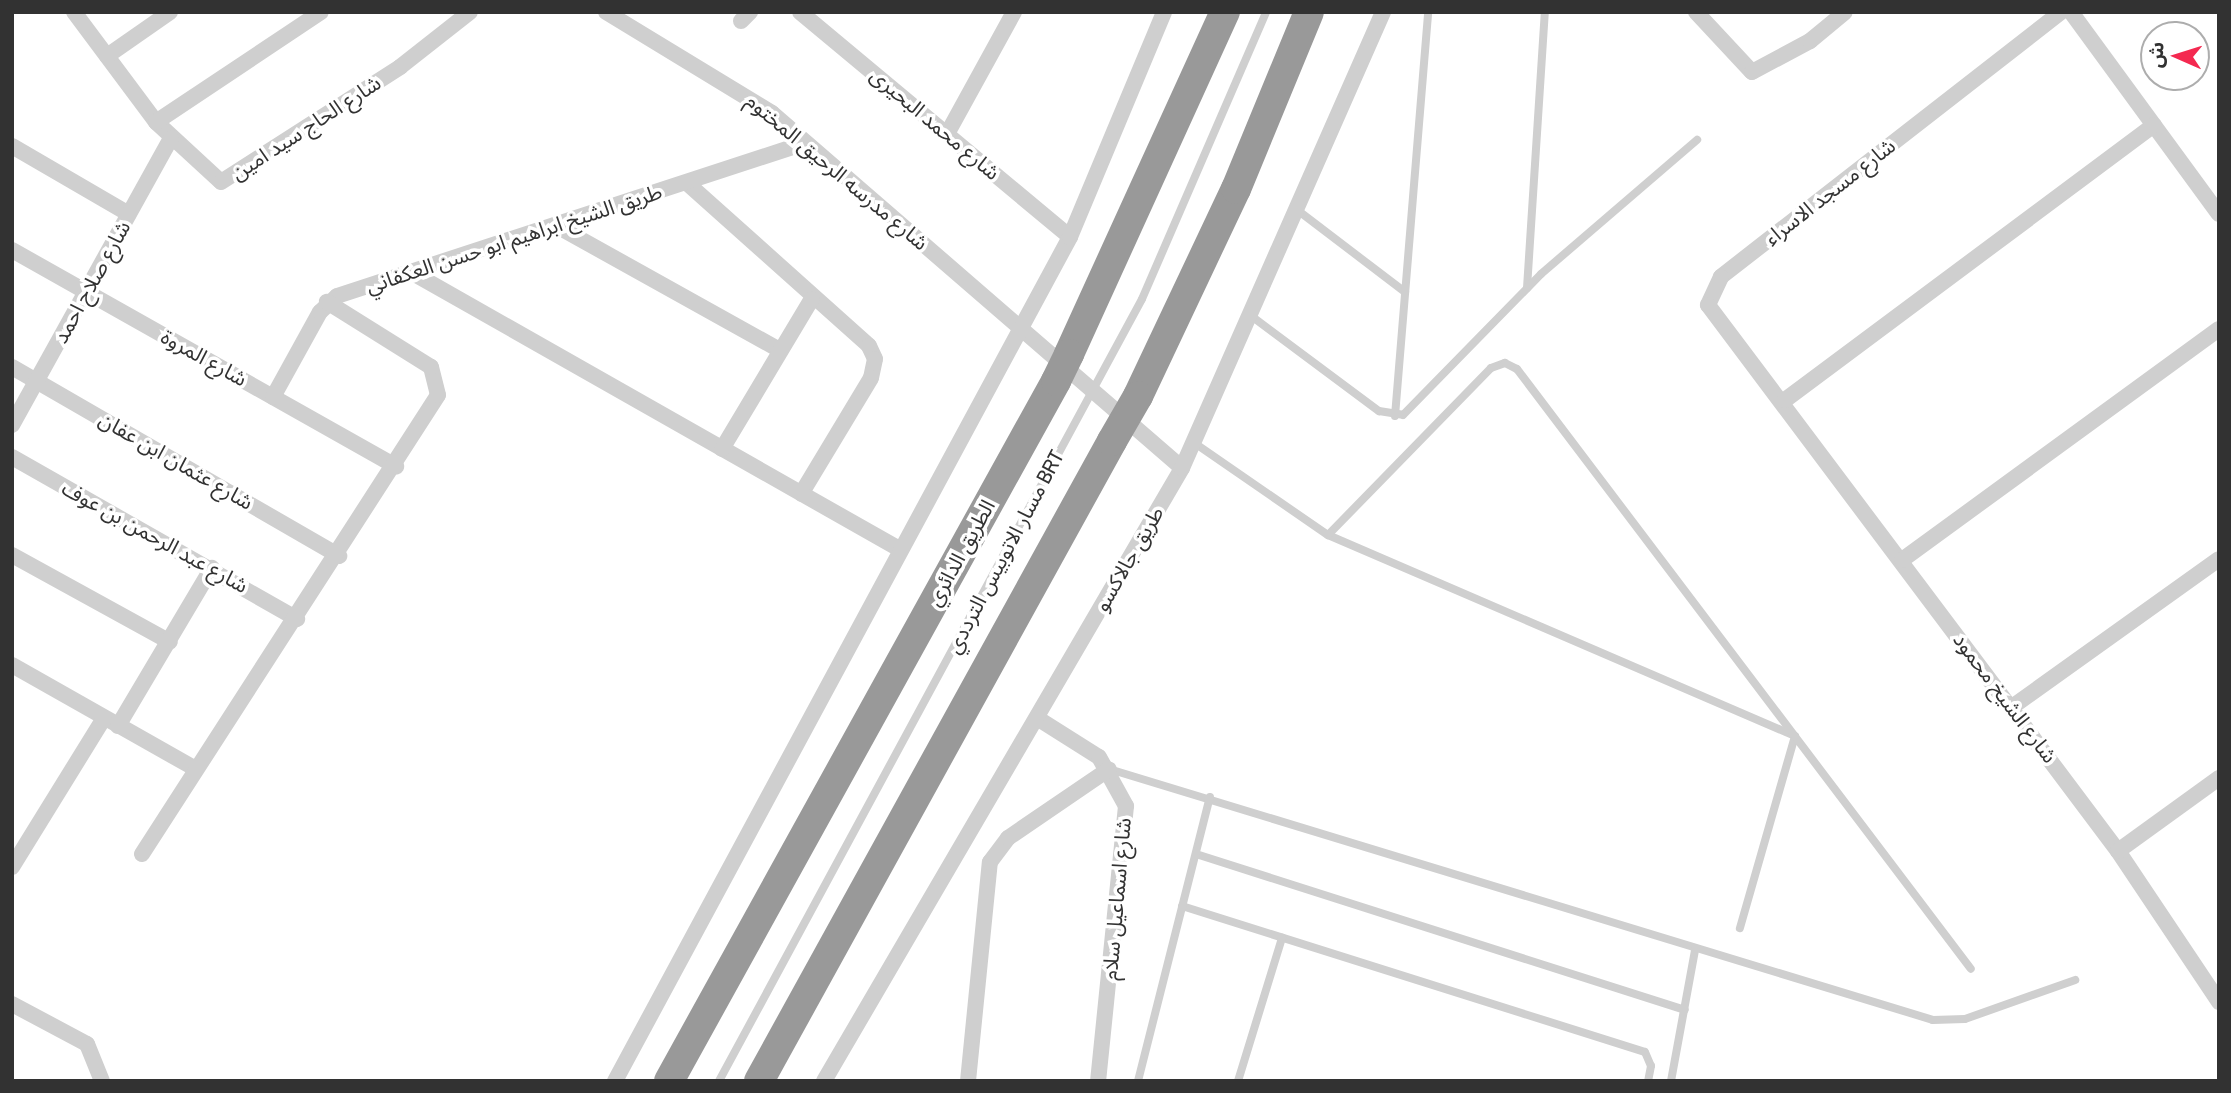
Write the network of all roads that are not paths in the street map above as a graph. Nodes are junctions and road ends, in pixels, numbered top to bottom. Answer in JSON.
{"nodes":[{"id":1,"x":74,"y":12,"type":"edge"},
{"id":2,"x":170,"y":12,"type":"edge"},
{"id":3,"x":321,"y":12,"type":"edge"},
{"id":4,"x":470,"y":12,"type":"edge"},
{"id":5,"x":606,"y":12,"type":"edge"},
{"id":6,"x":800,"y":12,"type":"edge"},
{"id":7,"x":1014,"y":12,"type":"edge"},
{"id":8,"x":1164,"y":12,"type":"edge"},
{"id":9,"x":1225,"y":12,"type":"edge"},
{"id":10,"x":1266,"y":12,"type":"edge"},
{"id":11,"x":1309,"y":12,"type":"edge"},
{"id":12,"x":1383,"y":12,"type":"edge"},
{"id":13,"x":1428,"y":12,"type":"edge"},
{"id":14,"x":1545,"y":12,"type":"edge"},
{"id":15,"x":1696,"y":12,"type":"edge"},
{"id":16,"x":1845,"y":12,"type":"edge"},
{"id":17,"x":2061,"y":12,"type":"edge"},
{"id":18,"x":2071,"y":12,"type":"edge"},
{"id":19,"x":107,"y":56,"type":"junction"},
{"id":20,"x":156,"y":122,"type":"junction"},
{"id":21,"x":2154,"y":125,"type":"junction"},
{"id":22,"x":947,"y":134,"type":"junction"},
{"id":23,"x":172,"y":138,"type":"junction"},
{"id":24,"x":1697,"y":140,"type":"dead end"},
{"id":25,"x":805,"y":143,"type":"junction"},
{"id":26,"x":12,"y":146,"type":"edge"},
{"id":27,"x":687,"y":183,"type":"junction"},
{"id":28,"x":1296,"y":209,"type":"junction"},
{"id":29,"x":129,"y":214,"type":"junction"},
{"id":30,"x":2219,"y":214,"type":"edge"},
{"id":31,"x":555,"y":226,"type":"junction"},
{"id":32,"x":1070,"y":237,"type":"junction"},
{"id":33,"x":12,"y":250,"type":"edge"},
{"id":34,"x":411,"y":272,"type":"junction"},
{"id":35,"x":1527,"y":288,"type":"junction"},
{"id":36,"x":86,"y":292,"type":"junction"},
{"id":37,"x":1405,"y":292,"type":"junction"},
{"id":38,"x":811,"y":300,"type":"junction"},
{"id":39,"x":327,"y":302,"type":"junction"},
{"id":40,"x":1250,"y":315,"type":"junction"},
{"id":41,"x":1019,"y":329,"type":"junction"},
{"id":42,"x":2219,"y":329,"type":"edge"},
{"id":43,"x":780,"y":350,"type":"junction"},
{"id":44,"x":12,"y":368,"type":"edge"},
{"id":45,"x":37,"y":381,"type":"junction"},
{"id":46,"x":273,"y":397,"type":"junction"},
{"id":47,"x":1785,"y":400,"type":"junction"},
{"id":48,"x":1395,"y":416,"type":"junction"},
{"id":49,"x":12,"y":425,"type":"edge"},
{"id":50,"x":1193,"y":442,"type":"junction"},
{"id":51,"x":722,"y":449,"type":"junction"},
{"id":52,"x":12,"y":457,"type":"edge"},
{"id":53,"x":396,"y":466,"type":"junction"},
{"id":54,"x":1182,"y":468,"type":"junction"},
{"id":55,"x":801,"y":494,"type":"junction"},
{"id":56,"x":1328,"y":535,"type":"junction"},
{"id":57,"x":901,"y":550,"type":"junction"},
{"id":58,"x":12,"y":555,"type":"edge"},
{"id":59,"x":339,"y":556,"type":"junction"},
{"id":60,"x":2219,"y":559,"type":"edge"},
{"id":61,"x":1902,"y":560,"type":"junction"},
{"id":62,"x":212,"y":568,"type":"junction"},
{"id":63,"x":297,"y":619,"type":"junction"},
{"id":64,"x":170,"y":642,"type":"junction"},
{"id":65,"x":12,"y":665,"type":"edge"},
{"id":66,"x":2012,"y":707,"type":"junction"},
{"id":67,"x":1037,"y":718,"type":"junction"},
{"id":68,"x":111,"y":722,"type":"junction"},
{"id":69,"x":1795,"y":736,"type":"junction"},
{"id":70,"x":197,"y":769,"type":"junction"},
{"id":71,"x":1109,"y":769,"type":"junction"},
{"id":72,"x":2219,"y":778,"type":"edge"},
{"id":73,"x":1210,"y":797,"type":"junction"},
{"id":74,"x":2118,"y":851,"type":"junction"},
{"id":75,"x":142,"y":854,"type":"dead end"},
{"id":76,"x":1196,"y":854,"type":"junction"},
{"id":77,"x":12,"y":867,"type":"edge"},
{"id":78,"x":1182,"y":906,"type":"junction"},
{"id":79,"x":1740,"y":928,"type":"dead end"},
{"id":80,"x":1282,"y":938,"type":"junction"},
{"id":81,"x":1695,"y":950,"type":"junction"},
{"id":82,"x":1971,"y":969,"type":"dead end"},
{"id":83,"x":2075,"y":980,"type":"dead end"},
{"id":84,"x":2219,"y":1002,"type":"edge"},
{"id":85,"x":12,"y":1004,"type":"edge"},
{"id":86,"x":1685,"y":1010,"type":"junction"},
{"id":87,"x":102,"y":1081,"type":"edge"},
{"id":88,"x":615,"y":1081,"type":"edge"},
{"id":89,"x":669,"y":1081,"type":"edge"},
{"id":90,"x":719,"y":1081,"type":"edge"},
{"id":91,"x":759,"y":1081,"type":"edge"},
{"id":92,"x":824,"y":1081,"type":"edge"},
{"id":93,"x":968,"y":1081,"type":"edge"},
{"id":94,"x":1098,"y":1081,"type":"edge"},
{"id":95,"x":1138,"y":1081,"type":"edge"},
{"id":96,"x":1238,"y":1081,"type":"edge"},
{"id":97,"x":1648,"y":1081,"type":"edge"},
{"id":98,"x":1671,"y":1081,"type":"edge"}],
"edges":[{"from":1,"to":19,"type":"street","name":"شارع الحاج سيد امين"},
{"from":2,"to":19,"type":"street"},
{"from":3,"to":20,"type":"street"},
{"from":4,"to":23,"type":"street","name":"شارع الحاج سيد امين"},
{"from":5,"to":25,"type":"street","name":"شارع مدرسه الرحيق المختوم"},
{"from":6,"to":22,"type":"street","name":"شارع محمد البحيرى"},
{"from":7,"to":22,"type":"street"},
{"from":8,"to":32,"type":"street"},
{"from":9,"to":89,"type":"highway","name":"الطريق الدائري","bridge":true},
{"from":10,"to":90,"type":"lane","name":"مسار الاتوبيس الترددي BRT"},
{"from":11,"to":91,"type":"highway","bridge":true},
{"from":12,"to":28,"type":"street","name":"طريق جالاكسو"},
{"from":13,"to":37,"type":"lane"},
{"from":14,"to":35,"type":"lane"},
{"from":15,"to":16,"type":"street"},
{"from":17,"to":47,"type":"street","name":"شارع مسجد الاسراء"},
{"from":18,"to":21,"type":"street"},
{"from":19,"to":20,"type":"street","name":"شارع الحاج سيد امين"},
{"from":20,"to":23,"type":"street","name":"شارع الحاج سيد امين"},
{"from":21,"to":30,"type":"street"},
{"from":21,"to":47,"type":"street"},
{"from":22,"to":32,"type":"street","name":"شارع محمد البحيرى"},
{"from":23,"to":29,"type":"street","name":"شارع صلاح احمد"},
{"from":24,"to":35,"type":"lane"},
{"from":25,"to":27,"type":"street","name":"طريق الشيخ ابراهيم ابو حسن العكفاني"},
{"from":25,"to":41,"type":"street","name":"شارع مدرسه الرحيق المختوم"},
{"from":26,"to":29,"type":"street"},
{"from":27,"to":31,"type":"street","name":"طريق الشيخ ابراهيم ابو حسن العكفاني"},
{"from":27,"to":38,"type":"street"},
{"from":28,"to":37,"type":"lane"},
{"from":28,"to":40,"type":"street","name":"طريق جالاكسو"},
{"from":29,"to":36,"type":"street","name":"شارع صلاح احمد"},
{"from":31,"to":34,"type":"street","name":"طريق الشيخ ابراهيم ابو حسن العكفاني"},
{"from":31,"to":43,"type":"street"},
{"from":32,"to":41,"type":"street"},
{"from":33,"to":36,"type":"street","name":"شارع المروة"},
{"from":34,"to":39,"type":"street","name":"طريق الشيخ ابراهيم ابو حسن العكفاني"},
{"from":34,"to":51,"type":"street"},
{"from":35,"to":48,"type":"lane"},
{"from":36,"to":45,"type":"street","name":"شارع صلاح احمد"},
{"from":36,"to":46,"type":"street","name":"شارع المروة"},
{"from":37,"to":48,"type":"lane"},
{"from":38,"to":43,"type":"street"},
{"from":38,"to":55,"type":"street"},
{"from":39,"to":46,"type":"street"},
{"from":39,"to":53,"type":"street"},
{"from":40,"to":48,"type":"lane"},
{"from":40,"to":50,"type":"street","name":"طريق جالاكسو"},
{"from":41,"to":54,"type":"street","name":"شارع مدرسه الرحيق المختوم"},
{"from":41,"to":57,"type":"street"},
{"from":42,"to":61,"type":"street"},
{"from":43,"to":51,"type":"street"},
{"from":44,"to":45,"type":"street","name":"شارع عثمان ابن عفان"},
{"from":45,"to":49,"type":"street","name":"شارع صلاح احمد"},
{"from":45,"to":59,"type":"street","name":"شارع عثمان ابن عفان"},
{"from":46,"to":53,"type":"street","name":"شارع المروة"},
{"from":47,"to":61,"type":"street","name":"شارع الشيخ محمود"},
{"from":50,"to":54,"type":"street","name":"طريق جالاكسو"},
{"from":50,"to":56,"type":"lane"},
{"from":51,"to":55,"type":"street"},
{"from":52,"to":62,"type":"street","name":"شارع عبد الرحمن بن عوف"},
{"from":53,"to":59,"type":"street"},
{"from":54,"to":67,"type":"street","name":"طريق جالاكسو"},
{"from":55,"to":57,"type":"street"},
{"from":56,"to":69,"type":"lane"},
{"from":56,"to":69,"type":"lane"},
{"from":57,"to":88,"type":"street"},
{"from":58,"to":64,"type":"street"},
{"from":59,"to":63,"type":"street"},
{"from":60,"to":66,"type":"street"},
{"from":61,"to":66,"type":"street","name":"شارع الشيخ محمود"},
{"from":62,"to":63,"type":"street","name":"شارع عبد الرحمن بن عوف"},
{"from":62,"to":64,"type":"street"},
{"from":63,"to":70,"type":"street"},
{"from":64,"to":68,"type":"street"},
{"from":65,"to":68,"type":"street"},
{"from":66,"to":74,"type":"street","name":"شارع الشيخ محمود"},
{"from":67,"to":71,"type":"street","name":"شارع اسماعيل سلام"},
{"from":67,"to":92,"type":"street","name":"طريق جالاكسو"},
{"from":68,"to":70,"type":"street"},
{"from":68,"to":77,"type":"street"},
{"from":69,"to":79,"type":"lane"},
{"from":69,"to":82,"type":"lane"},
{"from":70,"to":75,"type":"street"},
{"from":71,"to":73,"type":"lane"},
{"from":71,"to":93,"type":"street"},
{"from":71,"to":94,"type":"street","name":"شارع اسماعيل سلام"},
{"from":72,"to":74,"type":"street"},
{"from":73,"to":76,"type":"lane"},
{"from":73,"to":81,"type":"lane"},
{"from":74,"to":84,"type":"street","name":"شارع الشيخ محمود"},
{"from":76,"to":78,"type":"lane"},
{"from":76,"to":86,"type":"lane"},
{"from":78,"to":80,"type":"lane"},
{"from":78,"to":95,"type":"lane"},
{"from":80,"to":96,"type":"lane"},
{"from":80,"to":97,"type":"lane"},
{"from":81,"to":83,"type":"lane"},
{"from":81,"to":86,"type":"lane"},
{"from":85,"to":87,"type":"street"},
{"from":86,"to":98,"type":"lane"}]}
